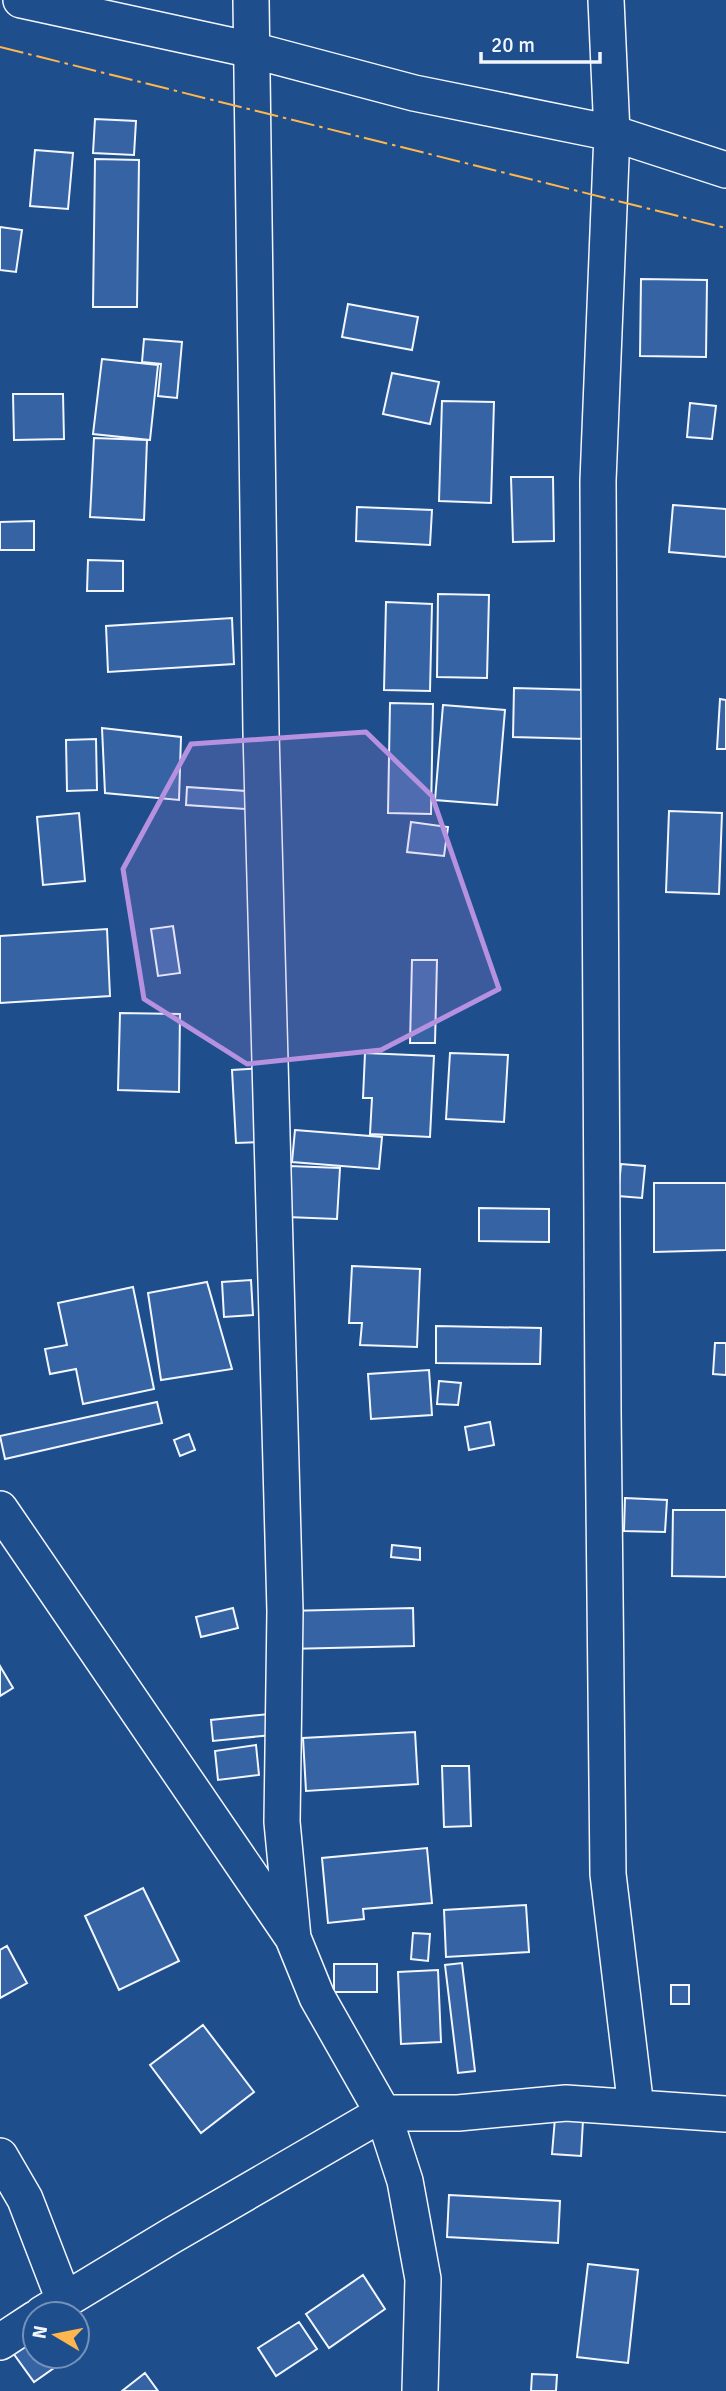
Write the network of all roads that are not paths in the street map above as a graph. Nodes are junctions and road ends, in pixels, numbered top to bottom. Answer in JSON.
{"nodes":[{"id":1,"x":20,"y":0,"type":"edge"},
{"id":2,"x":251,"y":0,"type":"edge"},
{"id":3,"x":606,"y":0,"type":"edge"},
{"id":4,"x":252,"y":50,"type":"junction"},
{"id":5,"x":612,"y":133,"type":"junction"},
{"id":6,"x":726,"y":170,"type":"edge"},
{"id":7,"x":0,"y":1509,"type":"edge"},
{"id":8,"x":293,"y":1938,"type":"junction"},
{"id":9,"x":636,"y":2108,"type":"junction"},
{"id":10,"x":383,"y":2113,"type":"junction"},
{"id":11,"x":726,"y":2114,"type":"edge"},
{"id":12,"x":0,"y":2156,"type":"edge"},
{"id":13,"x":51,"y":2300,"type":"edge"},
{"id":14,"x":65,"y":2300,"type":"edge"},
{"id":15,"x":21,"y":2328,"type":"edge"},
{"id":16,"x":0,"y":2342,"type":"edge"},
{"id":17,"x":420,"y":2391,"type":"edge"}],
"edges":[{"from":1,"to":4,"type":"street"},
{"from":2,"to":4,"type":"street"},
{"from":3,"to":5,"type":"street"},
{"from":4,"to":5,"type":"street"},
{"from":4,"to":8,"type":"street"},
{"from":5,"to":6,"type":"street"},
{"from":5,"to":9,"type":"street"},
{"from":7,"to":8,"type":"street"},
{"from":8,"to":10,"type":"street"},
{"from":9,"to":10,"type":"street"},
{"from":9,"to":11,"type":"street"},
{"from":10,"to":14,"type":"street"},
{"from":10,"to":17,"type":"street"},
{"from":12,"to":13,"type":"street"},
{"from":15,"to":16,"type":"street"}]}
